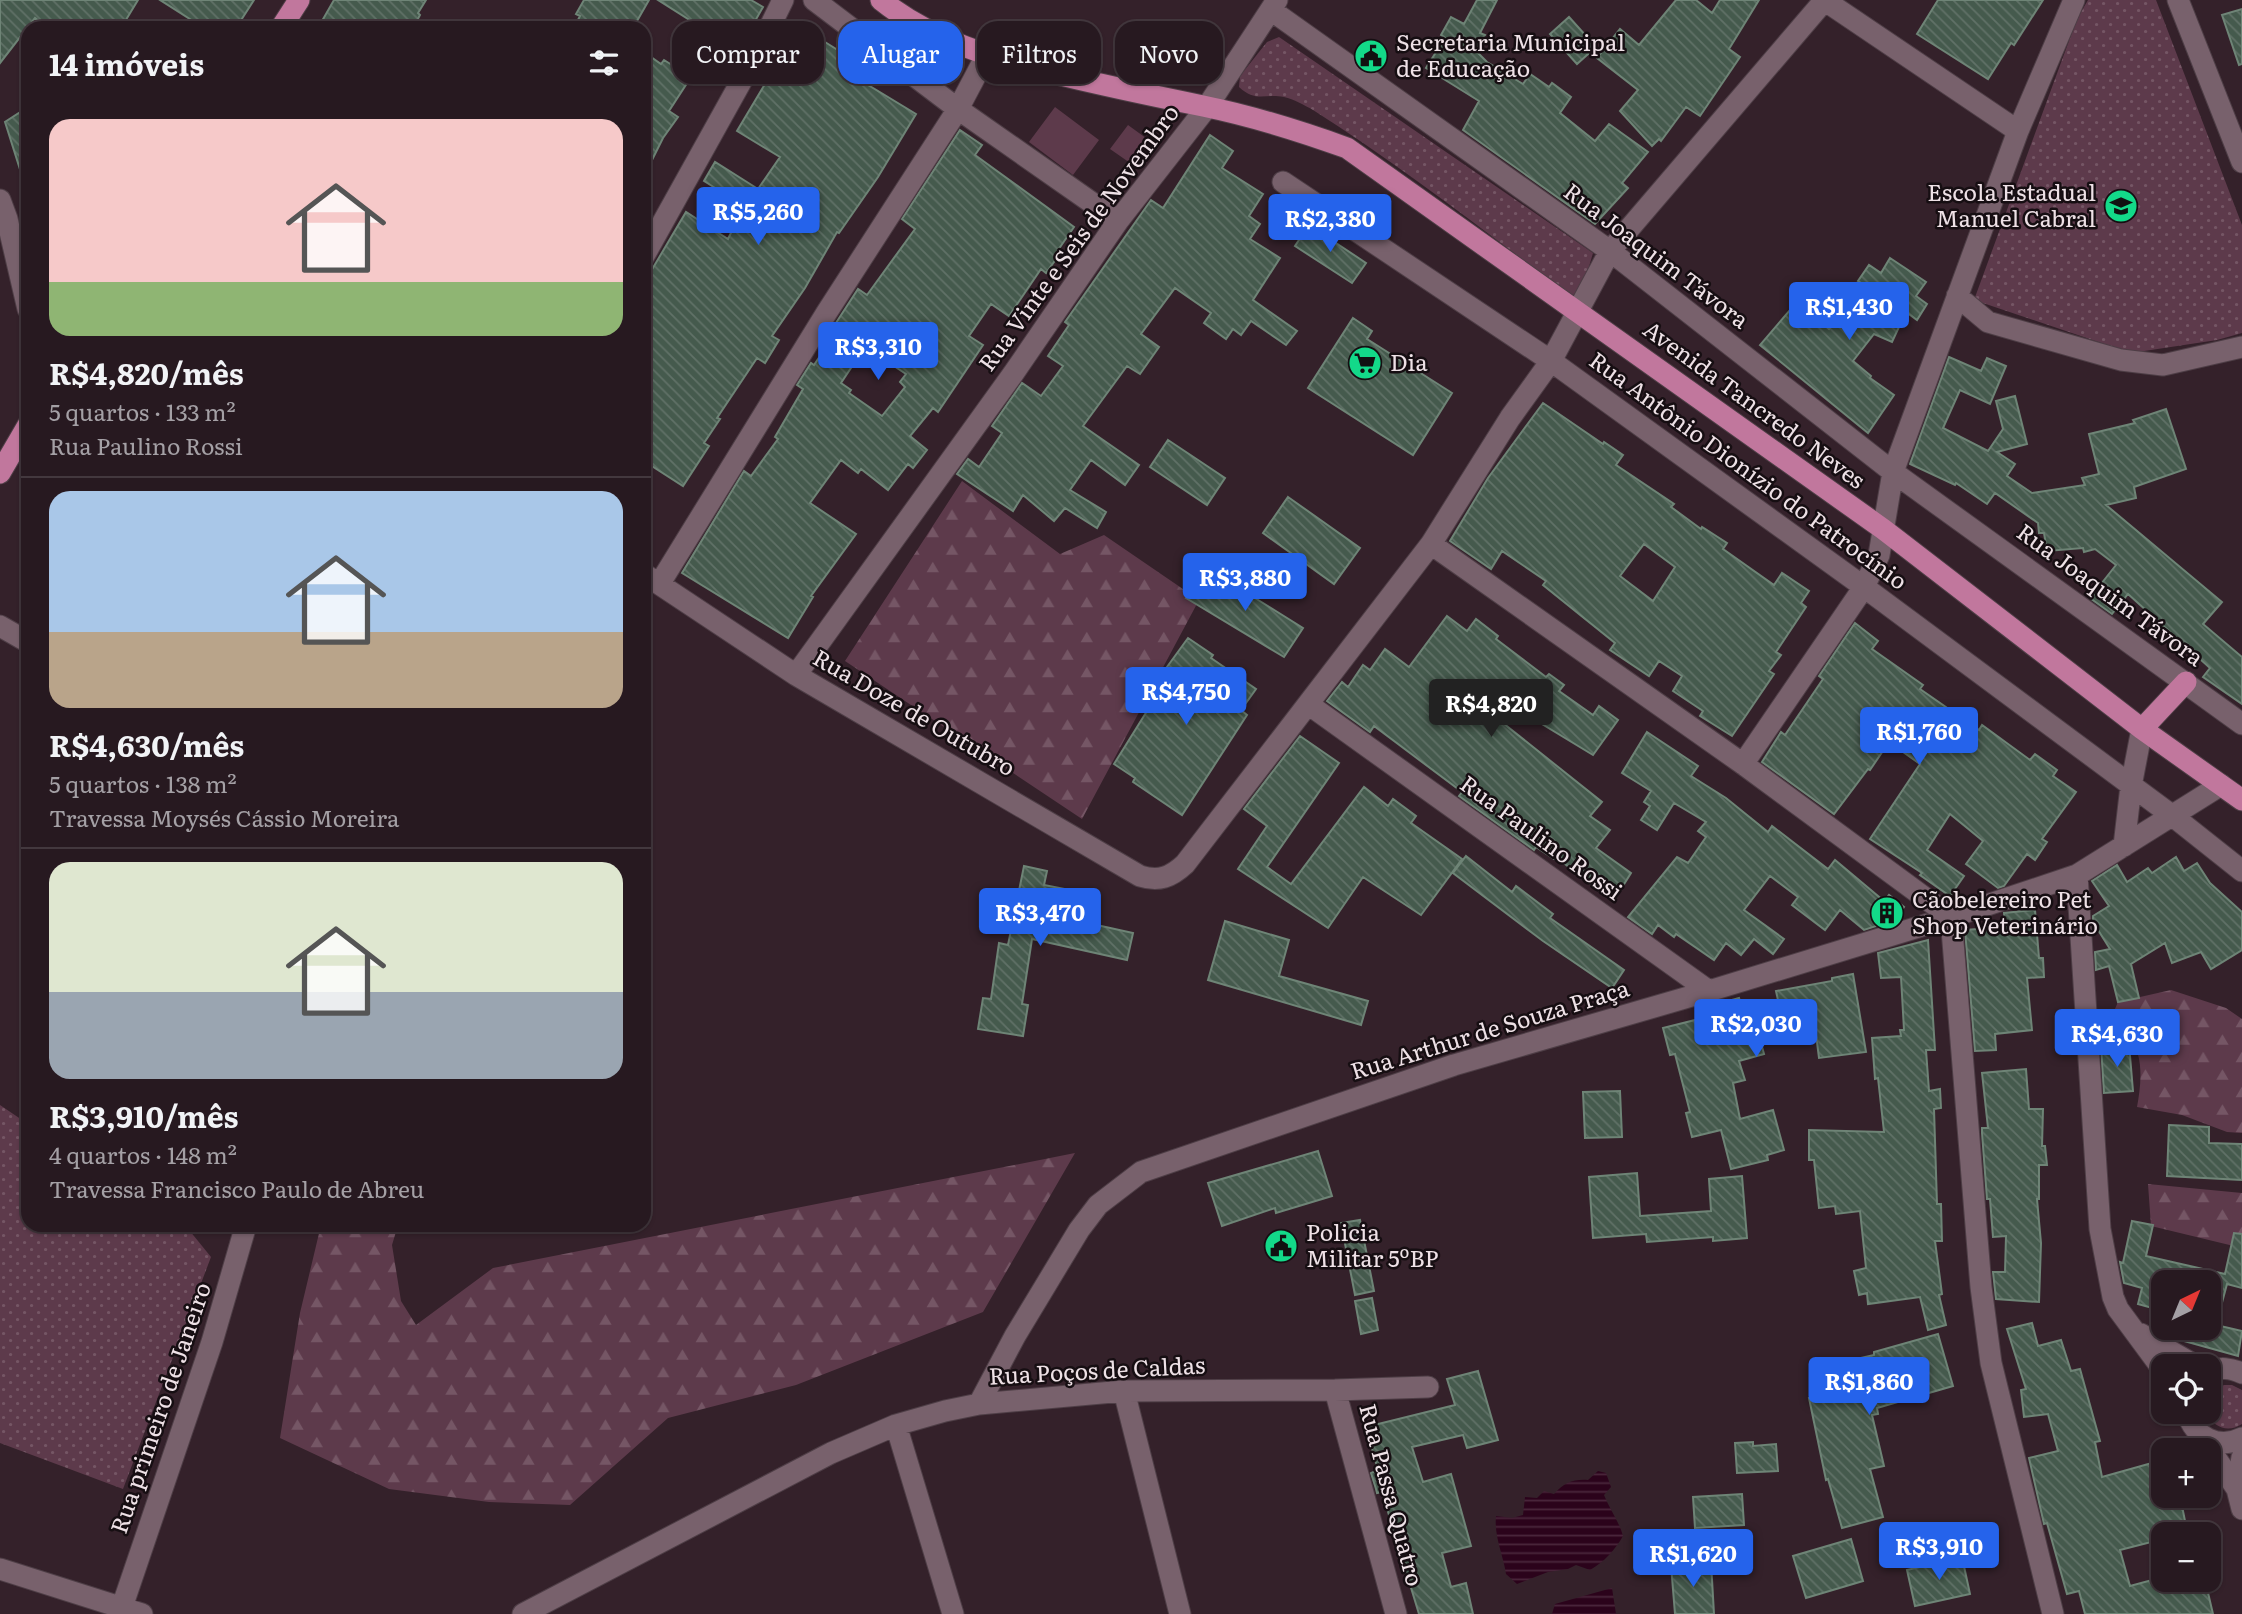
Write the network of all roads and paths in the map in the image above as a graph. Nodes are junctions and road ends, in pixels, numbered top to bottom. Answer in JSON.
{"nodes":[{"id":1,"x":299,"y":0,"type":"edge"},
{"id":2,"x":782,"y":0,"type":"edge"},
{"id":3,"x":814,"y":0,"type":"edge"},
{"id":4,"x":881,"y":0,"type":"edge"},
{"id":5,"x":1824,"y":0,"type":"edge"},
{"id":6,"x":2074,"y":0,"type":"edge"},
{"id":7,"x":2178,"y":0,"type":"edge"},
{"id":8,"x":1274,"y":5,"type":"edge"},
{"id":9,"x":286,"y":21,"type":"edge"},
{"id":10,"x":977,"y":52,"type":"edge"},
{"id":11,"x":977,"y":73,"type":"edge"},
{"id":12,"x":1099,"y":84,"type":"edge"},
{"id":13,"x":1207,"y":107,"type":"junction"},
{"id":14,"x":958,"y":109,"type":"junction"},
{"id":15,"x":2018,"y":131,"type":"junction"},
{"id":16,"x":2242,"y":162,"type":"edge"},
{"id":17,"x":1283,"y":182,"type":"dead end"},
{"id":18,"x":3,"y":210,"type":"edge"},
{"id":19,"x":1118,"y":221,"type":"junction"},
{"id":20,"x":21,"y":226,"type":"edge"},
{"id":21,"x":651,"y":243,"type":"edge"},
{"id":22,"x":1610,"y":251,"type":"junction"},
{"id":23,"x":21,"y":281,"type":"edge"},
{"id":24,"x":1957,"y":296,"type":"junction"},
{"id":25,"x":1577,"y":310,"type":"junction"},
{"id":26,"x":1988,"y":322,"type":"junction"},
{"id":27,"x":1946,"y":326,"type":"junction"},
{"id":28,"x":2242,"y":347,"type":"edge"},
{"id":29,"x":1551,"y":361,"type":"junction"},
{"id":30,"x":21,"y":437,"type":"edge"},
{"id":31,"x":1893,"y":472,"type":"junction"},
{"id":32,"x":0,"y":473,"type":"edge"},
{"id":33,"x":1883,"y":529,"type":"junction"},
{"id":34,"x":1431,"y":544,"type":"junction"},
{"id":35,"x":652,"y":578,"type":"edge"},
{"id":36,"x":1864,"y":587,"type":"junction"},
{"id":37,"x":0,"y":626,"type":"edge"},
{"id":38,"x":21,"y":638,"type":"edge"},
{"id":39,"x":796,"y":675,"type":"junction"},
{"id":40,"x":2186,"y":682,"type":"junction"},
{"id":41,"x":1308,"y":704,"type":"junction"},
{"id":42,"x":2242,"y":724,"type":"edge"},
{"id":43,"x":2142,"y":729,"type":"junction"},
{"id":44,"x":1742,"y":764,"type":"junction"},
{"id":45,"x":2221,"y":785,"type":"junction"},
{"id":46,"x":2131,"y":786,"type":"junction"},
{"id":47,"x":2242,"y":800,"type":"edge"},
{"id":48,"x":2174,"y":817,"type":"junction"},
{"id":49,"x":2124,"y":846,"type":"junction"},
{"id":50,"x":2242,"y":872,"type":"edge"},
{"id":51,"x":2077,"y":875,"type":"junction"},
{"id":52,"x":1951,"y":917,"type":"junction"},
{"id":53,"x":1709,"y":991,"type":"junction"},
{"id":54,"x":244,"y":1232,"type":"edge"},
{"id":55,"x":2133,"y":1330,"type":"junction"},
{"id":56,"x":2151,"y":1354,"type":"edge"},
{"id":57,"x":2176,"y":1354,"type":"edge"},
{"id":58,"x":2221,"y":1368,"type":"edge"},
{"id":59,"x":2242,"y":1373,"type":"edge"},
{"id":60,"x":1428,"y":1387,"type":"dead end"},
{"id":61,"x":1335,"y":1390,"type":"junction"},
{"id":62,"x":1124,"y":1391,"type":"junction"},
{"id":63,"x":979,"y":1404,"type":"junction"},
{"id":64,"x":2191,"y":1424,"type":"edge"},
{"id":65,"x":896,"y":1425,"type":"junction"},
{"id":66,"x":2200,"y":1435,"type":"junction"},
{"id":67,"x":2242,"y":1438,"type":"edge"},
{"id":68,"x":2242,"y":1457,"type":"edge"},
{"id":69,"x":2239,"y":1499,"type":"edge"},
{"id":70,"x":0,"y":1569,"type":"edge"},
{"id":71,"x":121,"y":1607,"type":"junction"},
{"id":72,"x":142,"y":1614,"type":"edge"},
{"id":73,"x":523,"y":1614,"type":"edge"},
{"id":74,"x":953,"y":1614,"type":"edge"},
{"id":75,"x":1180,"y":1614,"type":"edge"},
{"id":76,"x":1396,"y":1614,"type":"edge"},
{"id":77,"x":2053,"y":1614,"type":"edge"}],
"edges":[{"from":1,"to":9,"type":"main road"},
{"from":2,"to":21,"type":"street"},
{"from":3,"to":14,"type":"street"},
{"from":4,"to":10,"type":"main road","name":"Avenida Tancredo Neves"},
{"from":5,"to":15,"type":"street"},
{"from":5,"to":22,"type":"street"},
{"from":6,"to":15,"type":"street"},
{"from":7,"to":16,"type":"street"},
{"from":8,"to":13,"type":"street","name":"Rua Vinte e Seis de Novembro"},
{"from":8,"to":22,"type":"street","name":"Rua Joaquim Távora"},
{"from":11,"to":14,"type":"street"},
{"from":12,"to":13,"type":"main road","name":"Avenida Tancredo Neves"},
{"from":13,"to":19,"type":"street","name":"Rua Vinte e Seis de Novembro"},
{"from":13,"to":25,"type":"main road","name":"Avenida Tancredo Neves"},
{"from":14,"to":19,"type":"street"},
{"from":14,"to":35,"type":"street"},
{"from":15,"to":24,"type":"street"},
{"from":17,"to":29,"type":"street","name":"Rua Antônio Dionízio do Patrocínio"},
{"from":18,"to":20,"type":"street"},
{"from":18,"to":23,"type":"street"},
{"from":19,"to":39,"type":"street","name":"Rua Vinte e Seis de Novembro"},
{"from":22,"to":25,"type":"street"},
{"from":22,"to":31,"type":"street","name":"Rua Joaquim Távora"},
{"from":24,"to":26,"type":"street"},
{"from":24,"to":27,"type":"street"},
{"from":25,"to":29,"type":"street"},
{"from":25,"to":33,"type":"main road","name":"Avenida Tancredo Neves"},
{"from":26,"to":27,"type":"street"},
{"from":26,"to":28,"type":"street"},
{"from":27,"to":31,"type":"street"},
{"from":29,"to":34,"type":"street"},
{"from":29,"to":36,"type":"street","name":"Rua Antônio Dionízio do Patrocínio"},
{"from":30,"to":32,"type":"main road"},
{"from":31,"to":33,"type":"street"},
{"from":31,"to":40,"type":"street","name":"Rua Joaquim Távora"},
{"from":33,"to":36,"type":"street"},
{"from":33,"to":43,"type":"main road","name":"Avenida Tancredo Neves"},
{"from":34,"to":41,"type":"street"},
{"from":34,"to":44,"type":"street"},
{"from":35,"to":39,"type":"street","name":"Rua Doze de Outubro"},
{"from":36,"to":44,"type":"street"},
{"from":36,"to":46,"type":"street","name":"Rua Antônio Dionízio do Patrocínio"},
{"from":37,"to":38,"type":"street"},
{"from":39,"to":41,"type":"street","name":"Rua Doze de Outubro"},
{"from":40,"to":42,"type":"street","name":"Rua Joaquim Távora"},
{"from":40,"to":43,"type":"main road"},
{"from":41,"to":53,"type":"street","name":"Rua Paulino Rossi"},
{"from":43,"to":45,"type":"main road","name":"Avenida Tancredo Neves"},
{"from":43,"to":46,"type":"street"},
{"from":44,"to":52,"type":"street"},
{"from":45,"to":47,"type":"main road","name":"Avenida Tancredo Neves"},
{"from":45,"to":48,"type":"street","name":"Rua Arthur de Souza Praça"},
{"from":46,"to":48,"type":"street","name":"Rua Antônio Dionízio do Patrocínio"},
{"from":46,"to":49,"type":"street"},
{"from":48,"to":49,"type":"street","name":"Rua Arthur de Souza Praça"},
{"from":48,"to":50,"type":"street","name":"Rua Antônio Dionízio do Patrocínio"},
{"from":49,"to":51,"type":"street","name":"Rua Arthur de Souza Praça"},
{"from":51,"to":52,"type":"street","name":"Rua Arthur de Souza Praça"},
{"from":51,"to":55,"type":"street"},
{"from":52,"to":53,"type":"street","name":"Rua Arthur de Souza Praça"},
{"from":52,"to":77,"type":"street"},
{"from":53,"to":63,"type":"street","name":"Rua Arthur de Souza Praça"},
{"from":54,"to":71,"type":"street","name":"Rua primeiro de Janeiro"},
{"from":55,"to":56,"type":"street"},
{"from":55,"to":57,"type":"street"},
{"from":58,"to":59,"type":"street"},
{"from":60,"to":61,"type":"street","name":"Rua Poços de Caldas"},
{"from":61,"to":62,"type":"street","name":"Rua Poços de Caldas"},
{"from":61,"to":76,"type":"street","name":"Rua Passa Quatro"},
{"from":62,"to":63,"type":"street","name":"Rua Poços de Caldas"},
{"from":62,"to":75,"type":"street"},
{"from":63,"to":65,"type":"street","name":"Rua Poços de Caldas"},
{"from":64,"to":66,"type":"street"},
{"from":65,"to":73,"type":"street","name":"Rua Poços de Caldas"},
{"from":65,"to":74,"type":"street"},
{"from":66,"to":67,"type":"street"},
{"from":66,"to":69,"type":"street"},
{"from":68,"to":69,"type":"street"},
{"from":70,"to":71,"type":"street"},
{"from":71,"to":72,"type":"street"}]}
